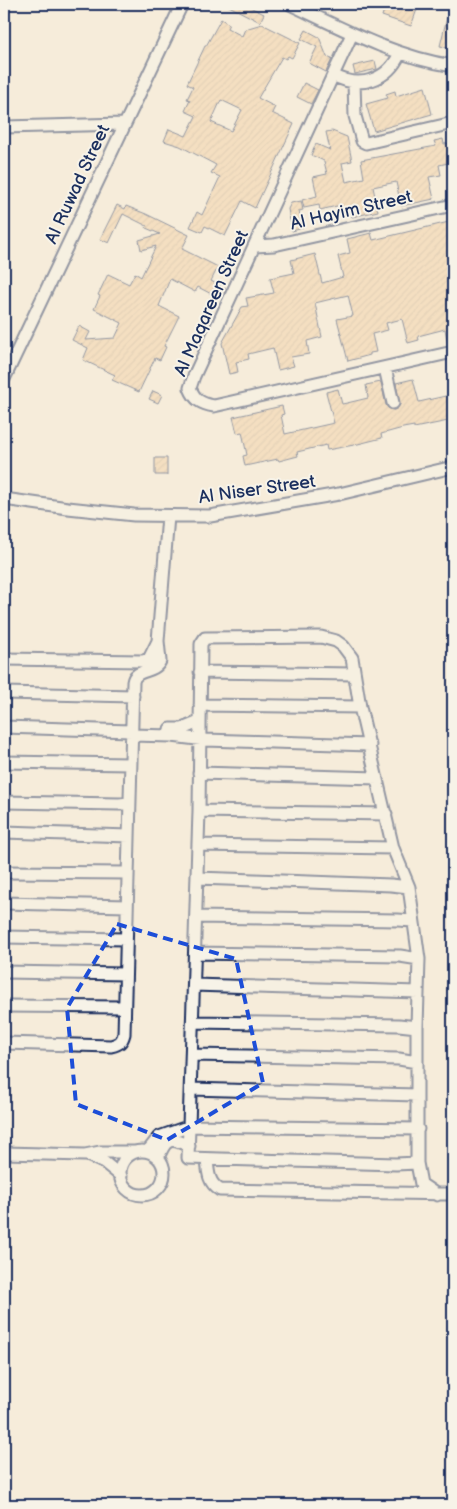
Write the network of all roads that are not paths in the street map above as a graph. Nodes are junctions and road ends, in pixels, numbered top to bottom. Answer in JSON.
{"nodes":[{"id":1,"x":182,"y":4,"type":"edge"},
{"id":2,"x":290,"y":4,"type":"edge"},
{"id":3,"x":352,"y":34,"type":"junction"},
{"id":4,"x":400,"y":53,"type":"junction"},
{"id":5,"x":453,"y":66,"type":"edge"},
{"id":6,"x":334,"y":75,"type":"junction"},
{"id":7,"x":354,"y":82,"type":"junction"},
{"id":8,"x":453,"y":123,"type":"edge"},
{"id":9,"x":124,"y":124,"type":"junction"},
{"id":10,"x":4,"y":126,"type":"edge"},
{"id":11,"x":453,"y":205,"type":"edge"},
{"id":12,"x":255,"y":246,"type":"junction"},
{"id":13,"x":453,"y":352,"type":"edge"},
{"id":14,"x":385,"y":368,"type":"junction"},
{"id":15,"x":4,"y":379,"type":"edge"},
{"id":16,"x":393,"y":403,"type":"dead end"},
{"id":17,"x":453,"y":468,"type":"edge"},
{"id":18,"x":4,"y":499,"type":"edge"},
{"id":19,"x":168,"y":516,"type":"junction"},
{"id":20,"x":158,"y":641,"type":"junction"},
{"id":21,"x":4,"y":658,"type":"edge"},
{"id":22,"x":133,"y":661,"type":"junction"},
{"id":23,"x":200,"y":672,"type":"junction"},
{"id":24,"x":354,"y":674,"type":"junction"},
{"id":25,"x":134,"y":677,"type":"junction"},
{"id":26,"x":4,"y":693,"type":"edge"},
{"id":27,"x":133,"y":696,"type":"junction"},
{"id":28,"x":200,"y":705,"type":"junction"},
{"id":29,"x":360,"y":707,"type":"junction"},
{"id":30,"x":199,"y":722,"type":"junction"},
{"id":31,"x":4,"y":727,"type":"edge"},
{"id":32,"x":131,"y":731,"type":"junction"},
{"id":33,"x":200,"y":740,"type":"junction"},
{"id":34,"x":370,"y":745,"type":"junction"},
{"id":35,"x":4,"y":762,"type":"edge"},
{"id":36,"x":130,"y":764,"type":"junction"},
{"id":37,"x":199,"y":773,"type":"junction"},
{"id":38,"x":377,"y":778,"type":"junction"},
{"id":39,"x":4,"y":802,"type":"edge"},
{"id":40,"x":129,"y":803,"type":"junction"},
{"id":41,"x":199,"y":811,"type":"junction"},
{"id":42,"x":386,"y":814,"type":"junction"},
{"id":43,"x":4,"y":832,"type":"edge"},
{"id":44,"x":128,"y":836,"type":"junction"},
{"id":45,"x":198,"y":845,"type":"junction"},
{"id":46,"x":393,"y":848,"type":"junction"},
{"id":47,"x":4,"y":872,"type":"edge"},
{"id":48,"x":127,"y":873,"type":"junction"},
{"id":49,"x":197,"y":878,"type":"junction"},
{"id":50,"x":409,"y":887,"type":"junction"},
{"id":51,"x":4,"y":903,"type":"edge"},
{"id":52,"x":127,"y":906,"type":"junction"},
{"id":53,"x":196,"y":917,"type":"junction"},
{"id":54,"x":413,"y":921,"type":"junction"},
{"id":55,"x":4,"y":937,"type":"edge"},
{"id":56,"x":126,"y":939,"type":"junction"},
{"id":57,"x":195,"y":953,"type":"junction"},
{"id":58,"x":419,"y":959,"type":"junction"},
{"id":59,"x":4,"y":972,"type":"edge"},
{"id":60,"x":125,"y":974,"type":"junction"},
{"id":61,"x":194,"y":985,"type":"junction"},
{"id":62,"x":418,"y":992,"type":"junction"},
{"id":63,"x":4,"y":1006,"type":"edge"},
{"id":64,"x":124,"y":1007,"type":"junction"},
{"id":65,"x":193,"y":1022,"type":"junction"},
{"id":66,"x":417,"y":1027,"type":"junction"},
{"id":67,"x":4,"y":1043,"type":"edge"},
{"id":68,"x":192,"y":1055,"type":"junction"},
{"id":69,"x":416,"y":1062,"type":"junction"},
{"id":70,"x":191,"y":1089,"type":"junction"},
{"id":71,"x":417,"y":1095,"type":"junction"},
{"id":72,"x":190,"y":1126,"type":"junction"},
{"id":73,"x":418,"y":1129,"type":"junction"},
{"id":74,"x":188,"y":1146,"type":"junction"},
{"id":75,"x":136,"y":1152,"type":"junction"},
{"id":76,"x":148,"y":1152,"type":"junction"},
{"id":77,"x":4,"y":1154,"type":"edge"},
{"id":78,"x":85,"y":1155,"type":"junction"},
{"id":79,"x":158,"y":1158,"type":"junction"},
{"id":80,"x":207,"y":1159,"type":"junction"},
{"id":81,"x":417,"y":1163,"type":"junction"},
{"id":82,"x":121,"y":1176,"type":"junction"},
{"id":83,"x":453,"y":1194,"type":"edge"},
{"id":84,"x":437,"y":1195,"type":"junction"}],
"edges":[{"from":1,"to":9,"type":"street","name":"Al Ruwad Street"},
{"from":2,"to":3,"type":"street"},
{"from":3,"to":4,"type":"street"},
{"from":3,"to":6,"type":"street","name":"Al Maqareen Street"},
{"from":4,"to":5,"type":"street"},
{"from":4,"to":7,"type":"street"},
{"from":6,"to":7,"type":"street"},
{"from":6,"to":12,"type":"street","name":"Al Maqareen Street"},
{"from":7,"to":8,"type":"street"},
{"from":9,"to":10,"type":"street"},
{"from":9,"to":15,"type":"street","name":"Al Ruwad Street"},
{"from":11,"to":12,"type":"street","name":"Al Hayim Street"},
{"from":12,"to":14,"type":"street","name":"Al Maqareen Street"},
{"from":13,"to":14,"type":"street","name":"Al Maqareen Street"},
{"from":14,"to":16,"type":"street"},
{"from":17,"to":19,"type":"street","name":"Al Niser Street"},
{"from":18,"to":19,"type":"street","name":"Al Niser Street"},
{"from":19,"to":20,"type":"street"},
{"from":20,"to":22,"type":"street"},
{"from":20,"to":25,"type":"street"},
{"from":21,"to":22,"type":"street"},
{"from":22,"to":25,"type":"street"},
{"from":23,"to":24,"type":"street"},
{"from":23,"to":24,"type":"street"},
{"from":23,"to":28,"type":"street"},
{"from":24,"to":29,"type":"street"},
{"from":25,"to":27,"type":"street"},
{"from":26,"to":27,"type":"street"},
{"from":27,"to":32,"type":"street"},
{"from":28,"to":29,"type":"street"},
{"from":28,"to":30,"type":"street"},
{"from":29,"to":34,"type":"street"},
{"from":30,"to":32,"type":"street"},
{"from":30,"to":33,"type":"street"},
{"from":31,"to":32,"type":"street"},
{"from":32,"to":33,"type":"street"},
{"from":32,"to":36,"type":"street"},
{"from":33,"to":34,"type":"street"},
{"from":33,"to":37,"type":"street"},
{"from":34,"to":38,"type":"street"},
{"from":35,"to":36,"type":"street"},
{"from":36,"to":40,"type":"street"},
{"from":37,"to":38,"type":"street"},
{"from":37,"to":41,"type":"street"},
{"from":38,"to":42,"type":"street"},
{"from":39,"to":40,"type":"street"},
{"from":40,"to":44,"type":"street"},
{"from":41,"to":42,"type":"street"},
{"from":41,"to":45,"type":"street"},
{"from":42,"to":46,"type":"street"},
{"from":43,"to":44,"type":"street"},
{"from":44,"to":48,"type":"street"},
{"from":45,"to":46,"type":"street"},
{"from":45,"to":49,"type":"street"},
{"from":46,"to":50,"type":"street"},
{"from":47,"to":48,"type":"street"},
{"from":48,"to":52,"type":"street"},
{"from":49,"to":50,"type":"street"},
{"from":49,"to":53,"type":"street"},
{"from":50,"to":54,"type":"street"},
{"from":51,"to":52,"type":"street"},
{"from":52,"to":56,"type":"street"},
{"from":53,"to":54,"type":"street"},
{"from":53,"to":57,"type":"street"},
{"from":54,"to":58,"type":"street"},
{"from":55,"to":56,"type":"street"},
{"from":56,"to":60,"type":"street"},
{"from":57,"to":58,"type":"street"},
{"from":57,"to":61,"type":"street"},
{"from":58,"to":62,"type":"street"},
{"from":59,"to":60,"type":"street"},
{"from":60,"to":64,"type":"street"},
{"from":61,"to":62,"type":"street"},
{"from":61,"to":65,"type":"street"},
{"from":62,"to":66,"type":"street"},
{"from":63,"to":64,"type":"street"},
{"from":64,"to":67,"type":"street"},
{"from":65,"to":66,"type":"street"},
{"from":65,"to":68,"type":"street"},
{"from":66,"to":69,"type":"street"},
{"from":68,"to":69,"type":"street"},
{"from":68,"to":70,"type":"street"},
{"from":69,"to":71,"type":"street"},
{"from":70,"to":71,"type":"street"},
{"from":70,"to":72,"type":"street"},
{"from":71,"to":73,"type":"street"},
{"from":72,"to":73,"type":"street"},
{"from":72,"to":74,"type":"street"},
{"from":72,"to":76,"type":"street"},
{"from":73,"to":81,"type":"street"},
{"from":74,"to":79,"type":"street"},
{"from":74,"to":80,"type":"street"},
{"from":75,"to":76,"type":"street"},
{"from":75,"to":78,"type":"street"},
{"from":75,"to":82,"type":"street"},
{"from":76,"to":79,"type":"street"},
{"from":77,"to":78,"type":"street"},
{"from":78,"to":82,"type":"street"},
{"from":79,"to":82,"type":"street"},
{"from":80,"to":81,"type":"street"},
{"from":80,"to":84,"type":"street"},
{"from":81,"to":84,"type":"street"},
{"from":83,"to":84,"type":"street"}]}
